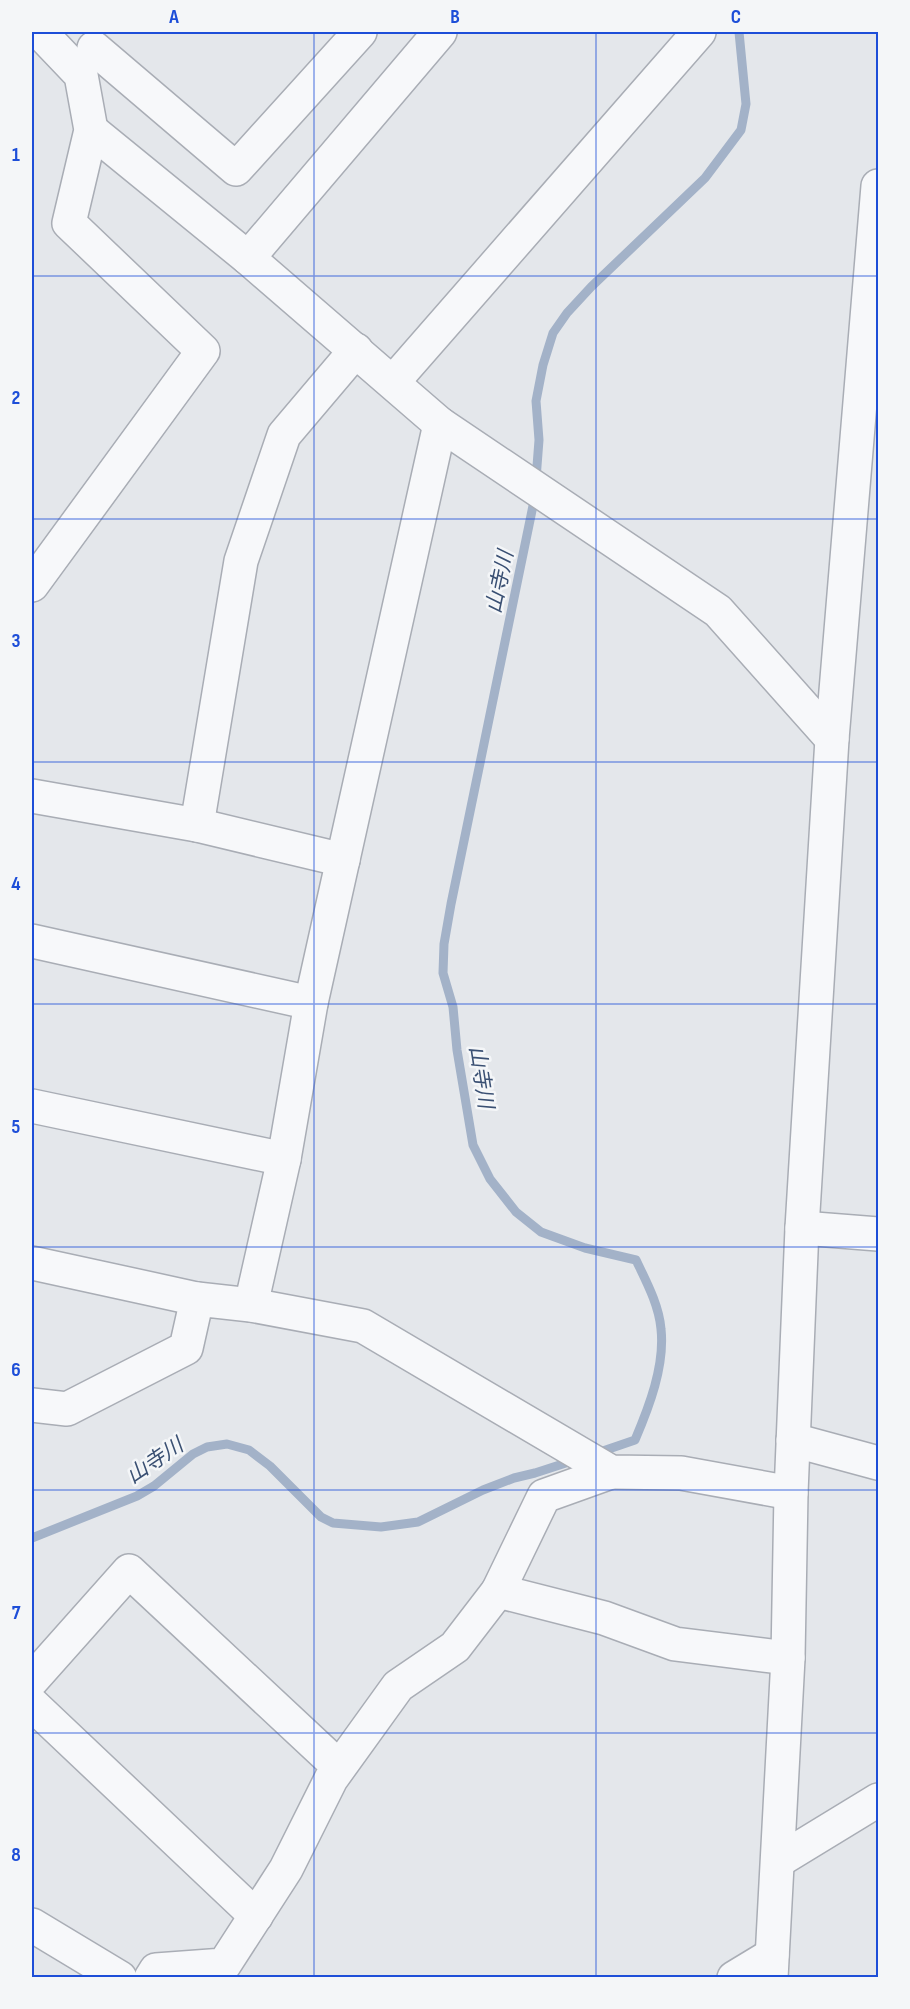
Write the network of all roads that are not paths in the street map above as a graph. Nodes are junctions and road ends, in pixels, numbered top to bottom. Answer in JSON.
{"nodes":[{"id":1,"x":40,"y":32,"type":"edge"},
{"id":2,"x":360,"y":32,"type":"edge"},
{"id":3,"x":440,"y":32,"type":"edge"},
{"id":4,"x":699,"y":32,"type":"edge"},
{"id":5,"x":92,"y":51,"type":"edge"},
{"id":6,"x":91,"y":130,"type":"junction"},
{"id":7,"x":879,"y":186,"type":"edge"},
{"id":8,"x":248,"y":258,"type":"junction"},
{"id":9,"x":356,"y":350,"type":"junction"},
{"id":10,"x":393,"y":382,"type":"junction"},
{"id":11,"x":440,"y":423,"type":"junction"},
{"id":12,"x":46,"y":544,"type":"edge"},
{"id":13,"x":32,"y":585,"type":"edge"},
{"id":14,"x":832,"y":739,"type":"junction"},
{"id":15,"x":32,"y":796,"type":"edge"},
{"id":16,"x":197,"y":825,"type":"junction"},
{"id":17,"x":344,"y":860,"type":"junction"},
{"id":18,"x":32,"y":941,"type":"edge"},
{"id":19,"x":311,"y":1003,"type":"junction"},
{"id":20,"x":32,"y":1106,"type":"edge"},
{"id":21,"x":284,"y":1159,"type":"junction"},
{"id":22,"x":802,"y":1228,"type":"junction"},
{"id":23,"x":879,"y":1234,"type":"edge"},
{"id":24,"x":32,"y":1263,"type":"edge"},
{"id":25,"x":197,"y":1299,"type":"junction"},
{"id":26,"x":251,"y":1305,"type":"junction"},
{"id":27,"x":32,"y":1405,"type":"edge"},
{"id":28,"x":793,"y":1440,"type":"junction"},
{"id":29,"x":879,"y":1463,"type":"edge"},
{"id":30,"x":608,"y":1471,"type":"junction"},
{"id":31,"x":791,"y":1493,"type":"junction"},
{"id":32,"x":498,"y":1591,"type":"junction"},
{"id":33,"x":788,"y":1658,"type":"junction"},
{"id":34,"x":32,"y":1680,"type":"edge"},
{"id":35,"x":32,"y":1704,"type":"edge"},
{"id":36,"x":339,"y":1767,"type":"junction"},
{"id":37,"x":879,"y":1800,"type":"edge"},
{"id":38,"x":778,"y":1861,"type":"junction"},
{"id":39,"x":256,"y":1916,"type":"junction"},
{"id":40,"x":32,"y":1925,"type":"edge"},
{"id":41,"x":772,"y":1966,"type":"edge"},
{"id":42,"x":120,"y":1977,"type":"edge"},
{"id":43,"x":151,"y":1977,"type":"edge"},
{"id":44,"x":734,"y":1977,"type":"edge"}],
"edges":[{"from":1,"to":5,"type":"street"},
{"from":2,"to":5,"type":"street"},
{"from":3,"to":8,"type":"street"},
{"from":4,"to":10,"type":"street"},
{"from":5,"to":6,"type":"street"},
{"from":6,"to":8,"type":"street"},
{"from":6,"to":12,"type":"street"},
{"from":7,"to":14,"type":"street"},
{"from":8,"to":9,"type":"street"},
{"from":9,"to":10,"type":"street"},
{"from":9,"to":16,"type":"street"},
{"from":10,"to":11,"type":"street"},
{"from":11,"to":14,"type":"street"},
{"from":11,"to":17,"type":"street"},
{"from":12,"to":13,"type":"street"},
{"from":14,"to":22,"type":"street"},
{"from":15,"to":16,"type":"street"},
{"from":16,"to":17,"type":"street"},
{"from":17,"to":19,"type":"street"},
{"from":18,"to":19,"type":"street"},
{"from":19,"to":21,"type":"street"},
{"from":20,"to":21,"type":"street"},
{"from":21,"to":26,"type":"street"},
{"from":22,"to":23,"type":"street"},
{"from":22,"to":28,"type":"street"},
{"from":24,"to":25,"type":"street"},
{"from":25,"to":26,"type":"street"},
{"from":25,"to":27,"type":"street"},
{"from":26,"to":30,"type":"street"},
{"from":28,"to":29,"type":"street"},
{"from":28,"to":31,"type":"street"},
{"from":30,"to":31,"type":"street"},
{"from":30,"to":32,"type":"street"},
{"from":31,"to":33,"type":"street"},
{"from":32,"to":33,"type":"street"},
{"from":32,"to":36,"type":"street"},
{"from":33,"to":38,"type":"street"},
{"from":34,"to":36,"type":"street"},
{"from":35,"to":39,"type":"street"},
{"from":36,"to":39,"type":"street"},
{"from":37,"to":38,"type":"street"},
{"from":38,"to":41,"type":"street"},
{"from":39,"to":43,"type":"street"},
{"from":40,"to":42,"type":"street"},
{"from":41,"to":44,"type":"street"}]}
